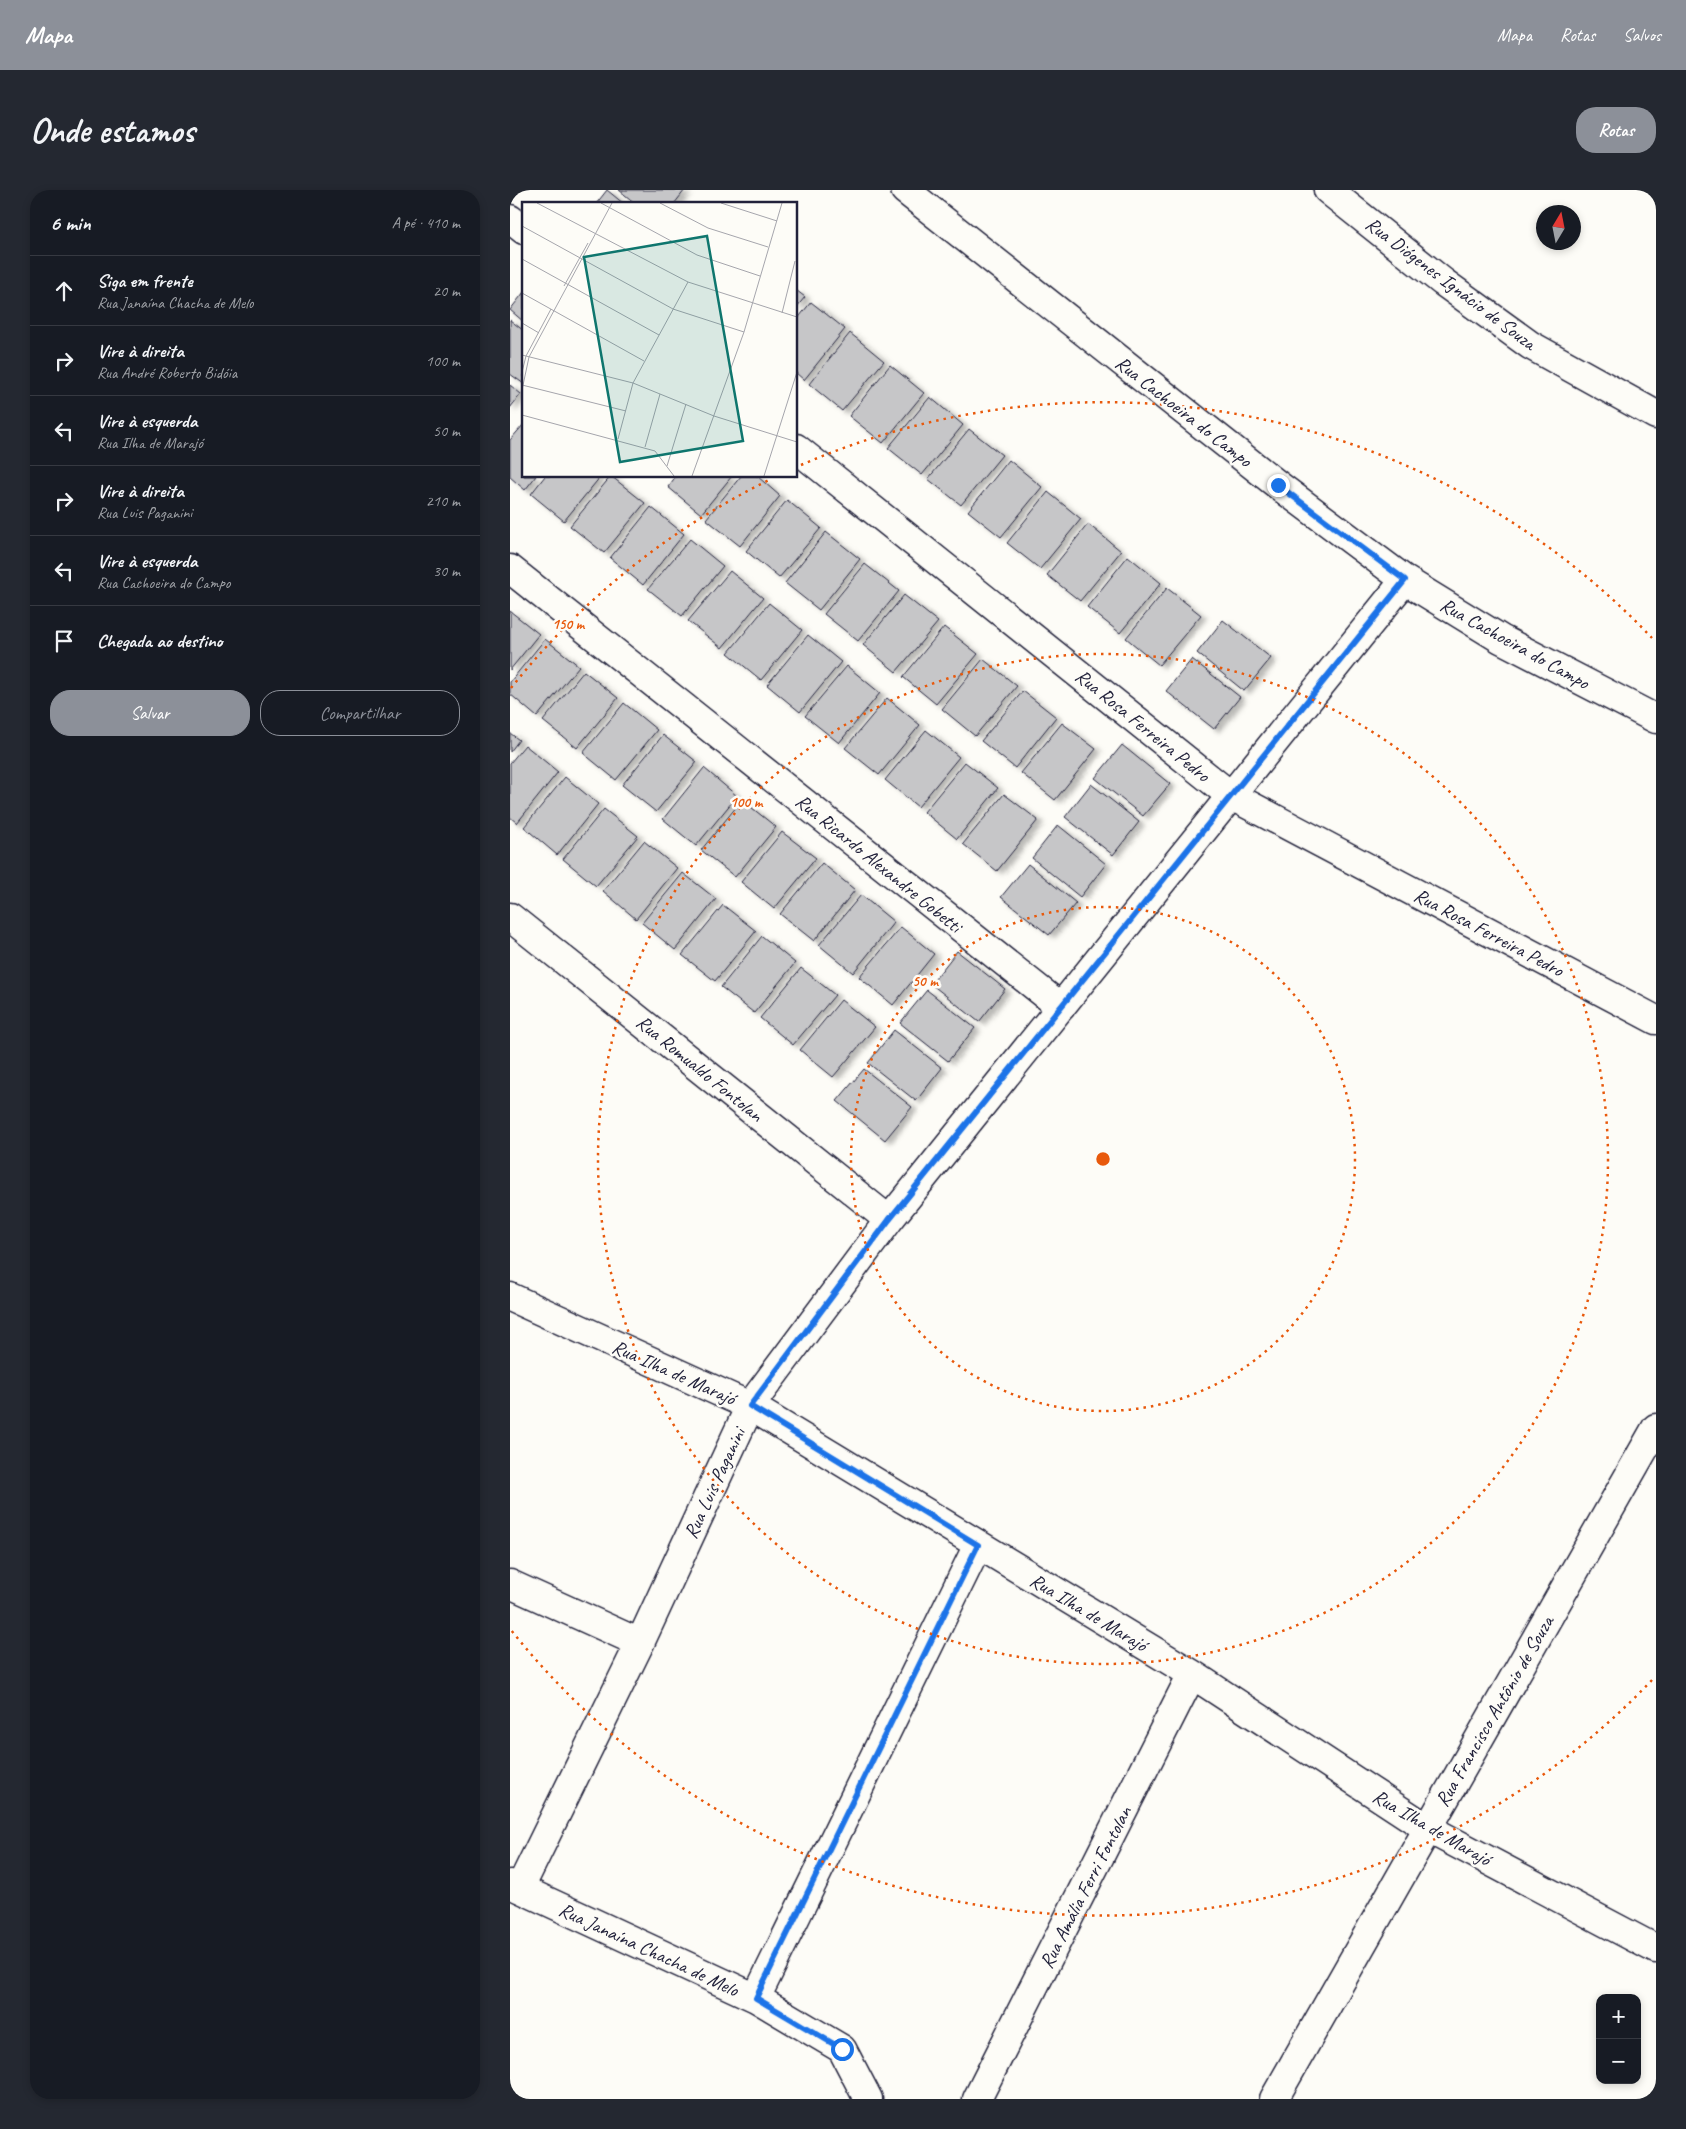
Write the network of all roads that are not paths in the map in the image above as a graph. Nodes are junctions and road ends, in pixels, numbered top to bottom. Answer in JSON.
{"nodes":[{"id":1,"x":905,"y":190,"type":"edge"},
{"id":2,"x":1328,"y":190,"type":"edge"},
{"id":3,"x":510,"y":219,"type":"edge"},
{"id":4,"x":522,"y":228,"type":"edge"},
{"id":5,"x":1656,"y":415,"type":"edge"},
{"id":6,"x":798,"y":450,"type":"edge"},
{"id":7,"x":510,"y":569,"type":"edge"},
{"id":8,"x":1405,"y":580,"type":"junction"},
{"id":9,"x":1656,"y":719,"type":"edge"},
{"id":10,"x":1230,"y":795,"type":"junction"},
{"id":11,"x":510,"y":916,"type":"edge"},
{"id":12,"x":1061,"y":1007,"type":"junction"},
{"id":13,"x":1656,"y":1020,"type":"edge"},
{"id":14,"x":889,"y":1220,"type":"junction"},
{"id":15,"x":510,"y":1297,"type":"edge"},
{"id":16,"x":750,"y":1406,"type":"junction"},
{"id":17,"x":1656,"y":1428,"type":"edge"},
{"id":18,"x":978,"y":1545,"type":"junction"},
{"id":19,"x":510,"y":1584,"type":"edge"},
{"id":20,"x":640,"y":1642,"type":"junction"},
{"id":21,"x":1192,"y":1674,"type":"junction"},
{"id":22,"x":1427,"y":1828,"type":"junction"},
{"id":23,"x":515,"y":1886,"type":"edge"},
{"id":24,"x":1656,"y":1949,"type":"edge"},
{"id":25,"x":756,"y":1998,"type":"junction"},
{"id":26,"x":868,"y":2099,"type":"edge"},
{"id":27,"x":977,"y":2099,"type":"edge"},
{"id":28,"x":1274,"y":2099,"type":"edge"}],
"edges":[{"from":1,"to":8,"type":"street","name":"Rua Cachoeira do Campo"},
{"from":2,"to":5,"type":"street","name":"Rua Diógenes Ignácio de Souza"},
{"from":3,"to":4,"type":"street"},
{"from":6,"to":10,"type":"street","name":"Rua Rosa Ferreira Pedro"},
{"from":7,"to":12,"type":"street","name":"Rua Ricardo Alexandre Gobetti"},
{"from":8,"to":9,"type":"street","name":"Rua Cachoeira do Campo"},
{"from":8,"to":10,"type":"street","name":"Rua Luis Paganini"},
{"from":10,"to":12,"type":"street","name":"Rua Luis Paganini"},
{"from":10,"to":13,"type":"street","name":"Rua Rosa Ferreira Pedro"},
{"from":11,"to":14,"type":"street","name":"Rua Romualdo Fontolan"},
{"from":12,"to":14,"type":"street","name":"Rua Luis Paganini"},
{"from":14,"to":16,"type":"street","name":"Rua Luis Paganini"},
{"from":15,"to":16,"type":"street","name":"Rua Ilha de Marajó"},
{"from":16,"to":18,"type":"street","name":"Rua Ilha de Marajó"},
{"from":16,"to":20,"type":"street","name":"Rua Luis Paganini"},
{"from":17,"to":22,"type":"street","name":"Rua Francisco Antônio de Souza"},
{"from":18,"to":21,"type":"street","name":"Rua Ilha de Marajó"},
{"from":18,"to":25,"type":"street"},
{"from":19,"to":20,"type":"street"},
{"from":20,"to":23,"type":"street","name":"Rua Luis Paganini"},
{"from":21,"to":22,"type":"street","name":"Rua Ilha de Marajó"},
{"from":21,"to":27,"type":"street","name":"Rua Amália Ferri Fontolan"},
{"from":22,"to":24,"type":"street","name":"Rua Ilha de Marajó"},
{"from":22,"to":28,"type":"street","name":"Rua Francisco Antônio de Souza"},
{"from":23,"to":25,"type":"street","name":"Rua Janaína Chacha de Melo"},
{"from":25,"to":26,"type":"street","name":"Rua Janaína Chacha de Melo"}]}
